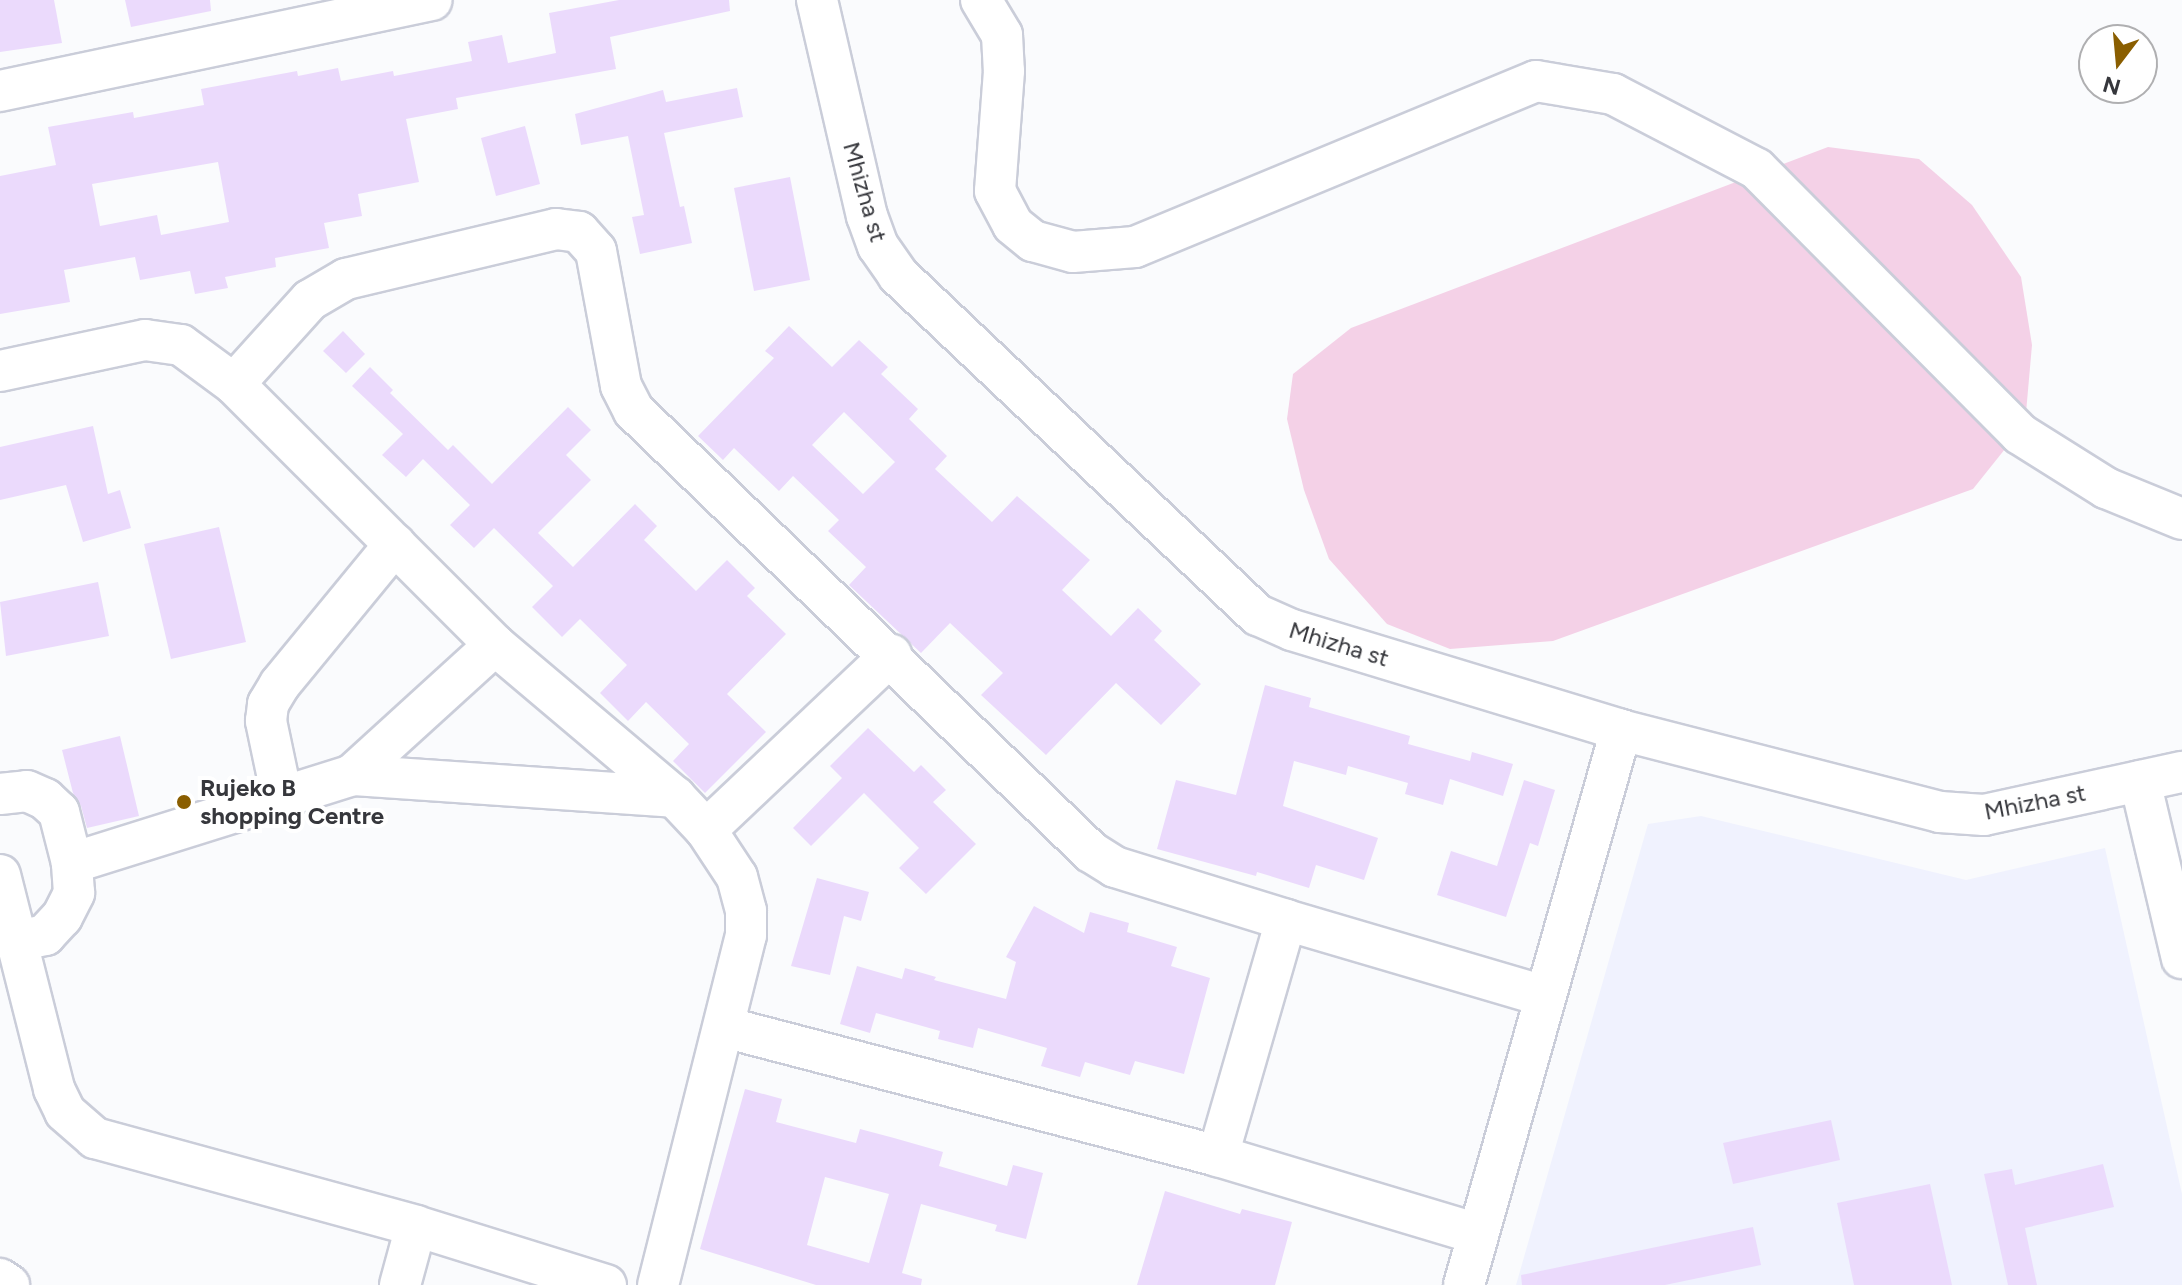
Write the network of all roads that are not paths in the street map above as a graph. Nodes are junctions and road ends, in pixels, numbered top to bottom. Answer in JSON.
{"nodes":[{"id":1,"x":431,"y":0,"type":"edge"},
{"id":2,"x":817,"y":0,"type":"edge"},
{"id":3,"x":981,"y":0,"type":"edge"},
{"id":4,"x":0,"y":91,"type":"edge"},
{"id":5,"x":0,"y":371,"type":"edge"},
{"id":6,"x":234,"y":384,"type":"junction"},
{"id":7,"x":2182,"y":519,"type":"edge"},
{"id":8,"x":395,"y":544,"type":"junction"},
{"id":9,"x":495,"y":645,"type":"junction"},
{"id":10,"x":891,"y":655,"type":"junction"},
{"id":11,"x":1621,"y":730,"type":"junction"},
{"id":12,"x":2182,"y":772,"type":"edge"},
{"id":13,"x":352,"y":775,"type":"junction"},
{"id":14,"x":2140,"y":781,"type":"junction"},
{"id":15,"x":0,"y":794,"type":"edge"},
{"id":16,"x":282,"y":797,"type":"junction"},
{"id":17,"x":675,"y":797,"type":"junction"},
{"id":18,"x":706,"y":830,"type":"junction"},
{"id":19,"x":72,"y":863,"type":"junction"},
{"id":20,"x":0,"y":875,"type":"edge"},
{"id":21,"x":1286,"y":920,"type":"junction"},
{"id":22,"x":17,"y":941,"type":"junction"},
{"id":23,"x":2182,"y":958,"type":"edge"},
{"id":24,"x":1544,"y":996,"type":"junction"},
{"id":25,"x":724,"y":1027,"type":"junction"},
{"id":26,"x":1218,"y":1156,"type":"junction"},
{"id":27,"x":416,"y":1226,"type":"junction"},
{"id":28,"x":1478,"y":1234,"type":"junction"},
{"id":29,"x":0,"y":1279,"type":"edge"},
{"id":30,"x":9,"y":1285,"type":"edge"},
{"id":31,"x":400,"y":1285,"type":"edge"},
{"id":32,"x":606,"y":1285,"type":"edge"},
{"id":33,"x":658,"y":1285,"type":"edge"},
{"id":34,"x":1464,"y":1285,"type":"edge"}],
"edges":[{"from":1,"to":4,"type":"street"},
{"from":2,"to":11,"type":"street","name":"Mhizha st"},
{"from":3,"to":7,"type":"street"},
{"from":5,"to":6,"type":"street"},
{"from":6,"to":8,"type":"street"},
{"from":6,"to":10,"type":"street"},
{"from":8,"to":9,"type":"street"},
{"from":8,"to":16,"type":"street"},
{"from":9,"to":13,"type":"street"},
{"from":9,"to":17,"type":"street"},
{"from":10,"to":18,"type":"street"},
{"from":10,"to":21,"type":"street"},
{"from":11,"to":14,"type":"street","name":"Mhizha st"},
{"from":11,"to":24,"type":"street"},
{"from":12,"to":14,"type":"street","name":"Mhizha st"},
{"from":13,"to":16,"type":"street"},
{"from":13,"to":17,"type":"street"},
{"from":14,"to":23,"type":"street"},
{"from":15,"to":19,"type":"street"},
{"from":16,"to":19,"type":"street"},
{"from":17,"to":18,"type":"street"},
{"from":18,"to":25,"type":"street"},
{"from":19,"to":22,"type":"street"},
{"from":20,"to":22,"type":"street"},
{"from":21,"to":24,"type":"street"},
{"from":21,"to":26,"type":"street"},
{"from":22,"to":27,"type":"street"},
{"from":24,"to":28,"type":"street"},
{"from":25,"to":26,"type":"street"},
{"from":25,"to":33,"type":"street"},
{"from":26,"to":28,"type":"street"},
{"from":27,"to":31,"type":"street"},
{"from":27,"to":32,"type":"street"},
{"from":28,"to":34,"type":"street"},
{"from":29,"to":30,"type":"street"}]}
